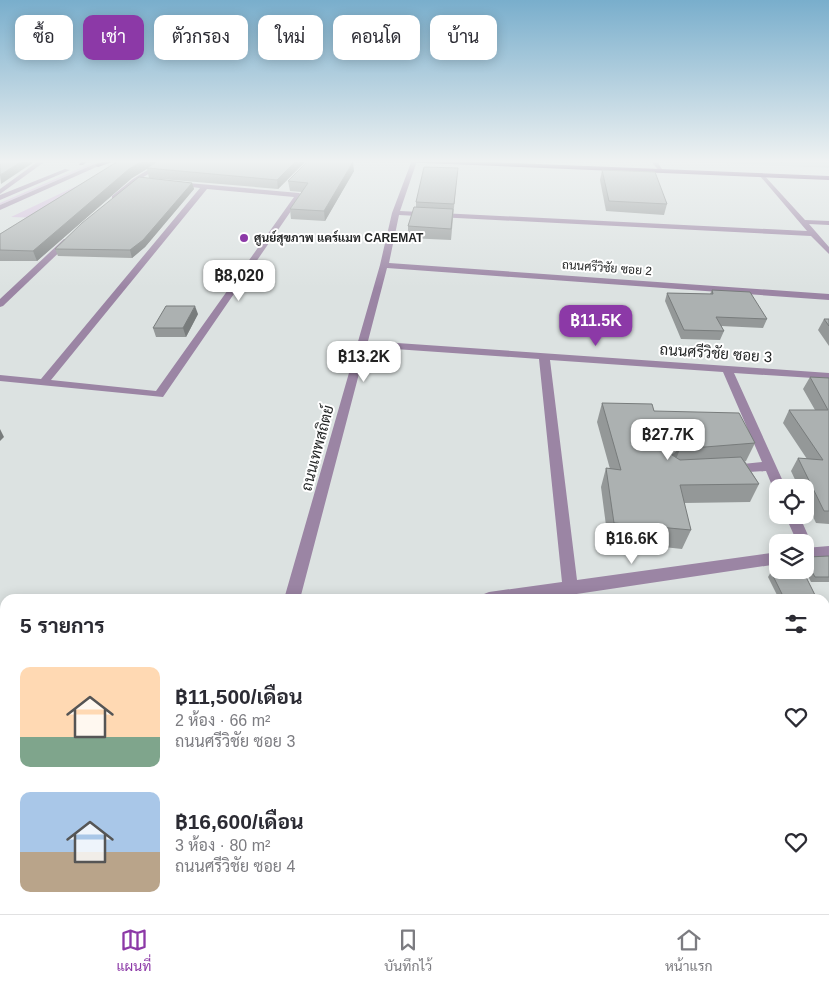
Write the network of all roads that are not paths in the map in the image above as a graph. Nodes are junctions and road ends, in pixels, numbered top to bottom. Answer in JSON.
{"nodes":[{"id":1,"x":12,"y":203,"type":"edge"},
{"id":2,"x":192,"y":203,"type":"edge"},
{"id":3,"x":294,"y":203,"type":"edge"},
{"id":4,"x":399,"y":203,"type":"edge"},
{"id":5,"x":786,"y":203,"type":"edge"},
{"id":6,"x":0,"y":208,"type":"edge"},
{"id":7,"x":396,"y":212,"type":"junction"},
{"id":8,"x":803,"y":222,"type":"junction"},
{"id":9,"x":829,"y":223,"type":"edge"},
{"id":10,"x":814,"y":234,"type":"junction"},
{"id":11,"x":72,"y":236,"type":"edge"},
{"id":12,"x":829,"y":252,"type":"edge"},
{"id":13,"x":384,"y":265,"type":"junction"},
{"id":14,"x":829,"y":296,"type":"edge"},
{"id":15,"x":0,"y":304,"type":"edge"},
{"id":16,"x":361,"y":344,"type":"junction"},
{"id":17,"x":544,"y":356,"type":"junction"},
{"id":18,"x":727,"y":369,"type":"junction"},
{"id":19,"x":829,"y":376,"type":"edge"},
{"id":20,"x":0,"y":378,"type":"edge"},
{"id":21,"x":44,"y":382,"type":"junction"},
{"id":22,"x":770,"y":466,"type":"junction"},
{"id":23,"x":722,"y":470,"type":"edge"},
{"id":24,"x":776,"y":479,"type":"edge"},
{"id":25,"x":814,"y":550,"type":"edge"},
{"id":26,"x":829,"y":552,"type":"edge"},
{"id":27,"x":769,"y":559,"type":"edge"},
{"id":28,"x":570,"y":589,"type":"junction"},
{"id":29,"x":293,"y":594,"type":"edge"},
{"id":30,"x":530,"y":594,"type":"edge"}],
"edges":[{"from":1,"to":6,"type":"street"},
{"from":2,"to":21,"type":"street"},
{"from":3,"to":21,"type":"street"},
{"from":4,"to":7,"type":"street","name":"ถนนเทพสถิตย์"},
{"from":5,"to":8,"type":"street"},
{"from":7,"to":10,"type":"street"},
{"from":7,"to":13,"type":"street","name":"ถนนเทพสถิตย์"},
{"from":8,"to":9,"type":"street"},
{"from":8,"to":10,"type":"street"},
{"from":10,"to":12,"type":"street"},
{"from":11,"to":15,"type":"street"},
{"from":13,"to":14,"type":"street","name":"ถนนศรีวิชัย ซอย 2"},
{"from":13,"to":16,"type":"street","name":"ถนนเทพสถิตย์"},
{"from":16,"to":17,"type":"street","name":"ถนนศรีวิชัย ซอย 3"},
{"from":16,"to":29,"type":"street","name":"ถนนเทพสถิตย์"},
{"from":17,"to":18,"type":"street","name":"ถนนศรีวิชัย ซอย 3"},
{"from":17,"to":28,"type":"street"},
{"from":18,"to":19,"type":"street","name":"ถนนศรีวิชัย ซอย 3"},
{"from":18,"to":22,"type":"street"},
{"from":20,"to":21,"type":"street"},
{"from":22,"to":23,"type":"street"},
{"from":22,"to":24,"type":"street"},
{"from":25,"to":26,"type":"street"},
{"from":27,"to":28,"type":"street"},
{"from":28,"to":30,"type":"street"}]}
